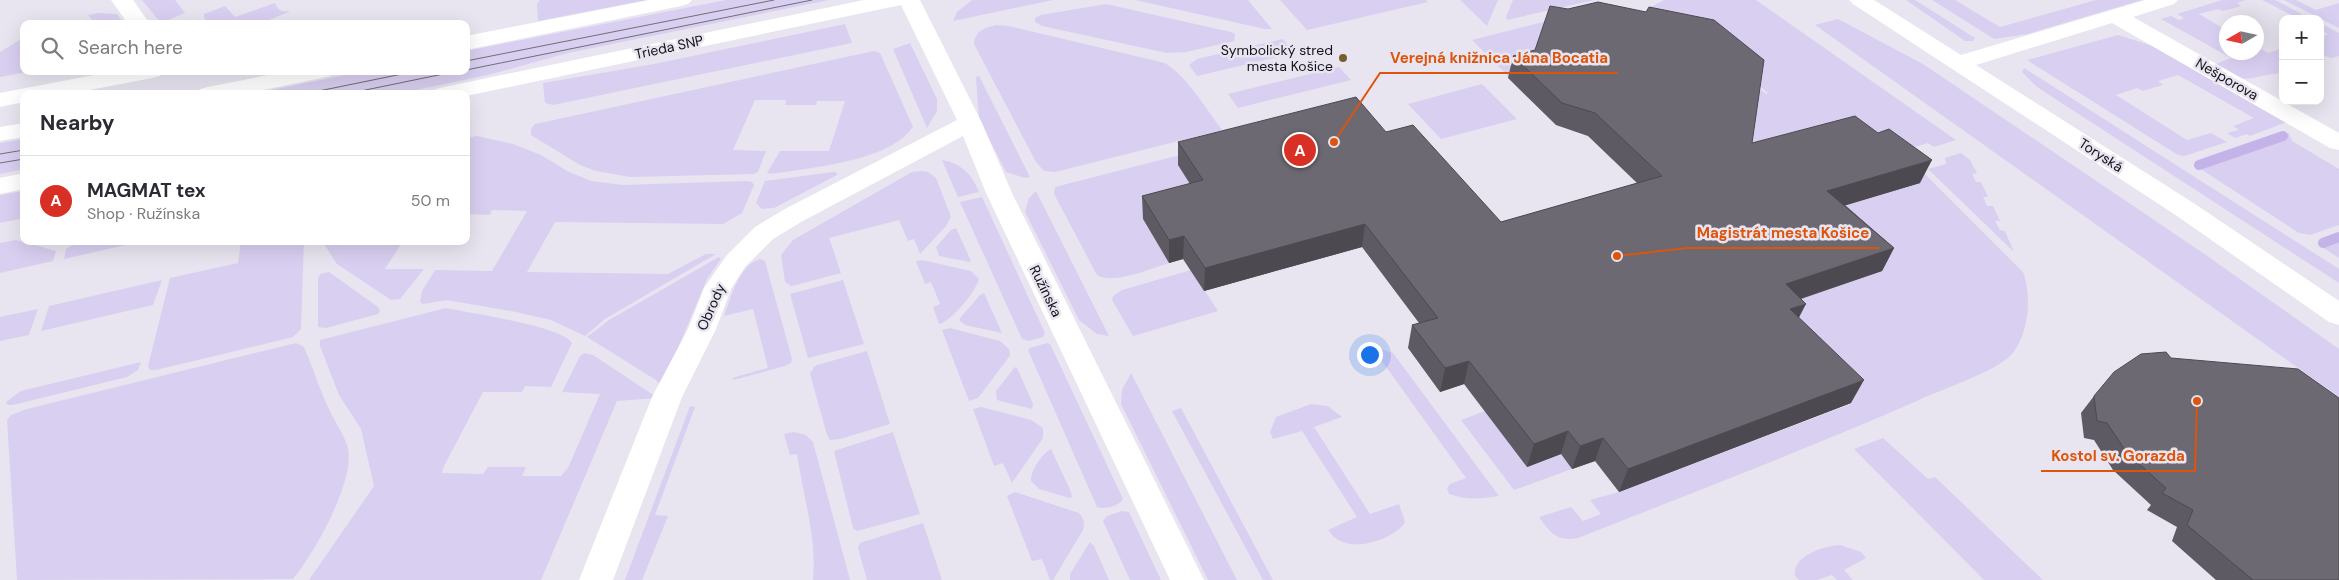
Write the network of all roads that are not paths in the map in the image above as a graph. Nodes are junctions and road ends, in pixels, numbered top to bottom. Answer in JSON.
{"nodes":[{"id":1,"x":122,"y":0,"type":"edge"},
{"id":2,"x":681,"y":0,"type":"edge"},
{"id":3,"x":894,"y":0,"type":"edge"},
{"id":4,"x":909,"y":0,"type":"edge"},
{"id":5,"x":1860,"y":0,"type":"edge"},
{"id":6,"x":2167,"y":0,"type":"edge"},
{"id":7,"x":2115,"y":16,"type":"junction"},
{"id":8,"x":136,"y":20,"type":"edge"},
{"id":9,"x":470,"y":32,"type":"edge"},
{"id":10,"x":496,"y":37,"type":"junction"},
{"id":11,"x":470,"y":42,"type":"edge"},
{"id":12,"x":1959,"y":63,"type":"junction"},
{"id":13,"x":131,"y":75,"type":"edge"},
{"id":14,"x":303,"y":75,"type":"edge"},
{"id":15,"x":53,"y":90,"type":"edge"},
{"id":16,"x":228,"y":90,"type":"edge"},
{"id":17,"x":463,"y":90,"type":"edge"},
{"id":18,"x":20,"y":96,"type":"edge"},
{"id":19,"x":0,"y":100,"type":"edge"},
{"id":20,"x":970,"y":123,"type":"junction"},
{"id":21,"x":20,"y":131,"type":"edge"},
{"id":22,"x":0,"y":134,"type":"edge"},
{"id":23,"x":2339,"y":143,"type":"edge"},
{"id":24,"x":20,"y":182,"type":"edge"},
{"id":25,"x":0,"y":186,"type":"edge"},
{"id":26,"x":2339,"y":315,"type":"edge"},
{"id":27,"x":596,"y":580,"type":"edge"},
{"id":28,"x":1187,"y":580,"type":"edge"}],
"edges":[{"from":1,"to":8,"type":"street"},
{"from":2,"to":10,"type":"street"},
{"from":3,"to":17,"type":"street","name":"Trieda SNP"},
{"from":4,"to":20,"type":"street","name":"Ružínska"},
{"from":5,"to":12,"type":"street","name":"Toryská"},
{"from":6,"to":7,"type":"street"},
{"from":7,"to":12,"type":"street"},
{"from":7,"to":23,"type":"street","name":"Nešporova"},
{"from":9,"to":10,"type":"street"},
{"from":10,"to":11,"type":"street"},
{"from":12,"to":26,"type":"street","name":"Toryská"},
{"from":13,"to":15,"type":"street"},
{"from":14,"to":16,"type":"street"},
{"from":18,"to":19,"type":"street"},
{"from":20,"to":27,"type":"street","name":"Obrody"},
{"from":20,"to":28,"type":"street","name":"Ružínska"},
{"from":21,"to":22,"type":"street"},
{"from":24,"to":25,"type":"street"}]}
